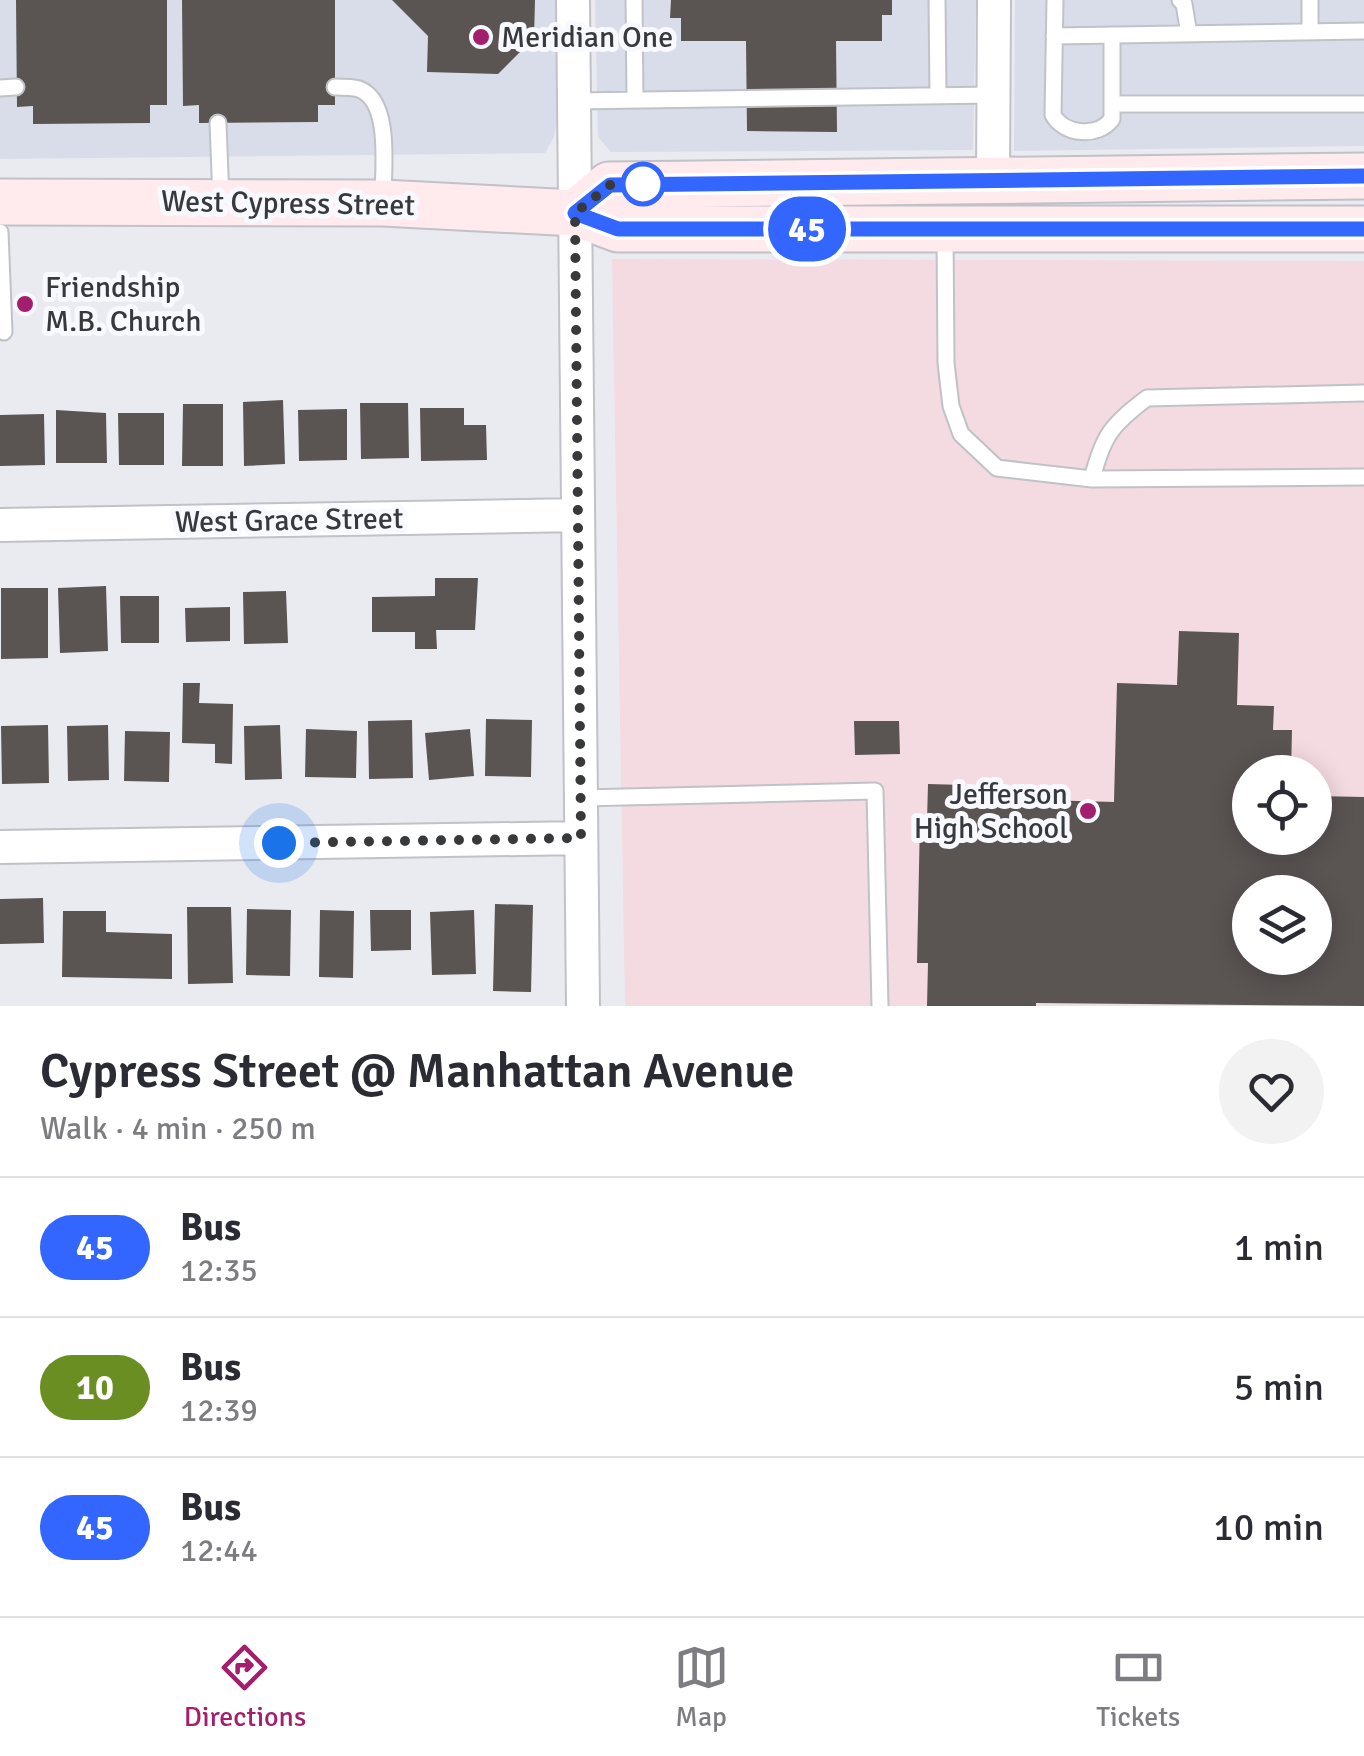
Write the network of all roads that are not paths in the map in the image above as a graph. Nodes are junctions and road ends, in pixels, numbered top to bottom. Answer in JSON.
{"nodes":[{"id":1,"x":573,"y":0,"type":"edge"},
{"id":2,"x":634,"y":0,"type":"edge"},
{"id":3,"x":938,"y":0,"type":"edge"},
{"id":4,"x":994,"y":0,"type":"edge"},
{"id":5,"x":1054,"y":0,"type":"edge"},
{"id":6,"x":1180,"y":0,"type":"edge"},
{"id":7,"x":1310,"y":0,"type":"edge"},
{"id":8,"x":1310,"y":32,"type":"junction"},
{"id":9,"x":1364,"y":32,"type":"edge"},
{"id":10,"x":1189,"y":34,"type":"junction"},
{"id":11,"x":1112,"y":35,"type":"junction"},
{"id":12,"x":1054,"y":36,"type":"junction"},
{"id":13,"x":336,"y":86,"type":"dead end"},
{"id":14,"x":994,"y":95,"type":"junction"},
{"id":15,"x":938,"y":96,"type":"junction"},
{"id":16,"x":574,"y":100,"type":"junction"},
{"id":17,"x":635,"y":100,"type":"junction"},
{"id":18,"x":1113,"y":104,"type":"junction"},
{"id":19,"x":1364,"y":104,"type":"edge"},
{"id":20,"x":218,"y":123,"type":"dead end"},
{"id":21,"x":1364,"y":176,"type":"edge"},
{"id":22,"x":993,"y":179,"type":"junction"},
{"id":23,"x":221,"y":200,"type":"junction"},
{"id":24,"x":0,"y":202,"type":"edge"},
{"id":25,"x":383,"y":203,"type":"junction"},
{"id":26,"x":575,"y":213,"type":"junction"},
{"id":27,"x":945,"y":228,"type":"junction"},
{"id":28,"x":1364,"y":229,"type":"edge"},
{"id":29,"x":0,"y":232,"type":"edge"},
{"id":30,"x":4,"y":332,"type":"dead end"},
{"id":31,"x":1364,"y":393,"type":"edge"},
{"id":32,"x":1364,"y":477,"type":"edge"},
{"id":33,"x":1092,"y":480,"type":"junction"},
{"id":34,"x":578,"y":515,"type":"junction"},
{"id":35,"x":0,"y":525,"type":"edge"},
{"id":36,"x":580,"y":798,"type":"junction"},
{"id":37,"x":581,"y":838,"type":"junction"},
{"id":38,"x":0,"y":847,"type":"edge"},
{"id":39,"x":583,"y":1006,"type":"edge"},
{"id":40,"x":880,"y":1006,"type":"edge"}],
"edges":[{"from":1,"to":16,"type":"street"},
{"from":2,"to":17,"type":"lane"},
{"from":3,"to":15,"type":"lane"},
{"from":4,"to":14,"type":"street"},
{"from":5,"to":12,"type":"lane"},
{"from":6,"to":10,"type":"lane"},
{"from":7,"to":8,"type":"lane"},
{"from":8,"to":9,"type":"lane"},
{"from":8,"to":10,"type":"lane"},
{"from":10,"to":11,"type":"lane"},
{"from":11,"to":12,"type":"lane"},
{"from":11,"to":18,"type":"lane"},
{"from":12,"to":18,"type":"lane"},
{"from":13,"to":25,"type":"lane"},
{"from":14,"to":15,"type":"lane"},
{"from":14,"to":22,"type":"street"},
{"from":15,"to":17,"type":"lane"},
{"from":16,"to":17,"type":"lane"},
{"from":16,"to":26,"type":"street"},
{"from":18,"to":19,"type":"lane"},
{"from":20,"to":23,"type":"lane"},
{"from":21,"to":22,"type":"street"},
{"from":22,"to":26,"type":"street"},
{"from":22,"to":27,"type":"street"},
{"from":23,"to":24,"type":"street","name":"West Cypress Street"},
{"from":23,"to":25,"type":"street","name":"West Cypress Street"},
{"from":25,"to":26,"type":"street","name":"West Cypress Street"},
{"from":26,"to":27,"type":"street","name":"West Cypress Street"},
{"from":26,"to":34,"type":"street"},
{"from":27,"to":28,"type":"street","name":"West Cypress Street"},
{"from":27,"to":33,"type":"lane"},
{"from":29,"to":30,"type":"lane"},
{"from":31,"to":33,"type":"lane"},
{"from":32,"to":33,"type":"lane"},
{"from":34,"to":35,"type":"street","name":"West Grace Street"},
{"from":34,"to":36,"type":"street"},
{"from":36,"to":37,"type":"street"},
{"from":36,"to":40,"type":"lane"},
{"from":37,"to":38,"type":"street"},
{"from":37,"to":39,"type":"street"}]}
